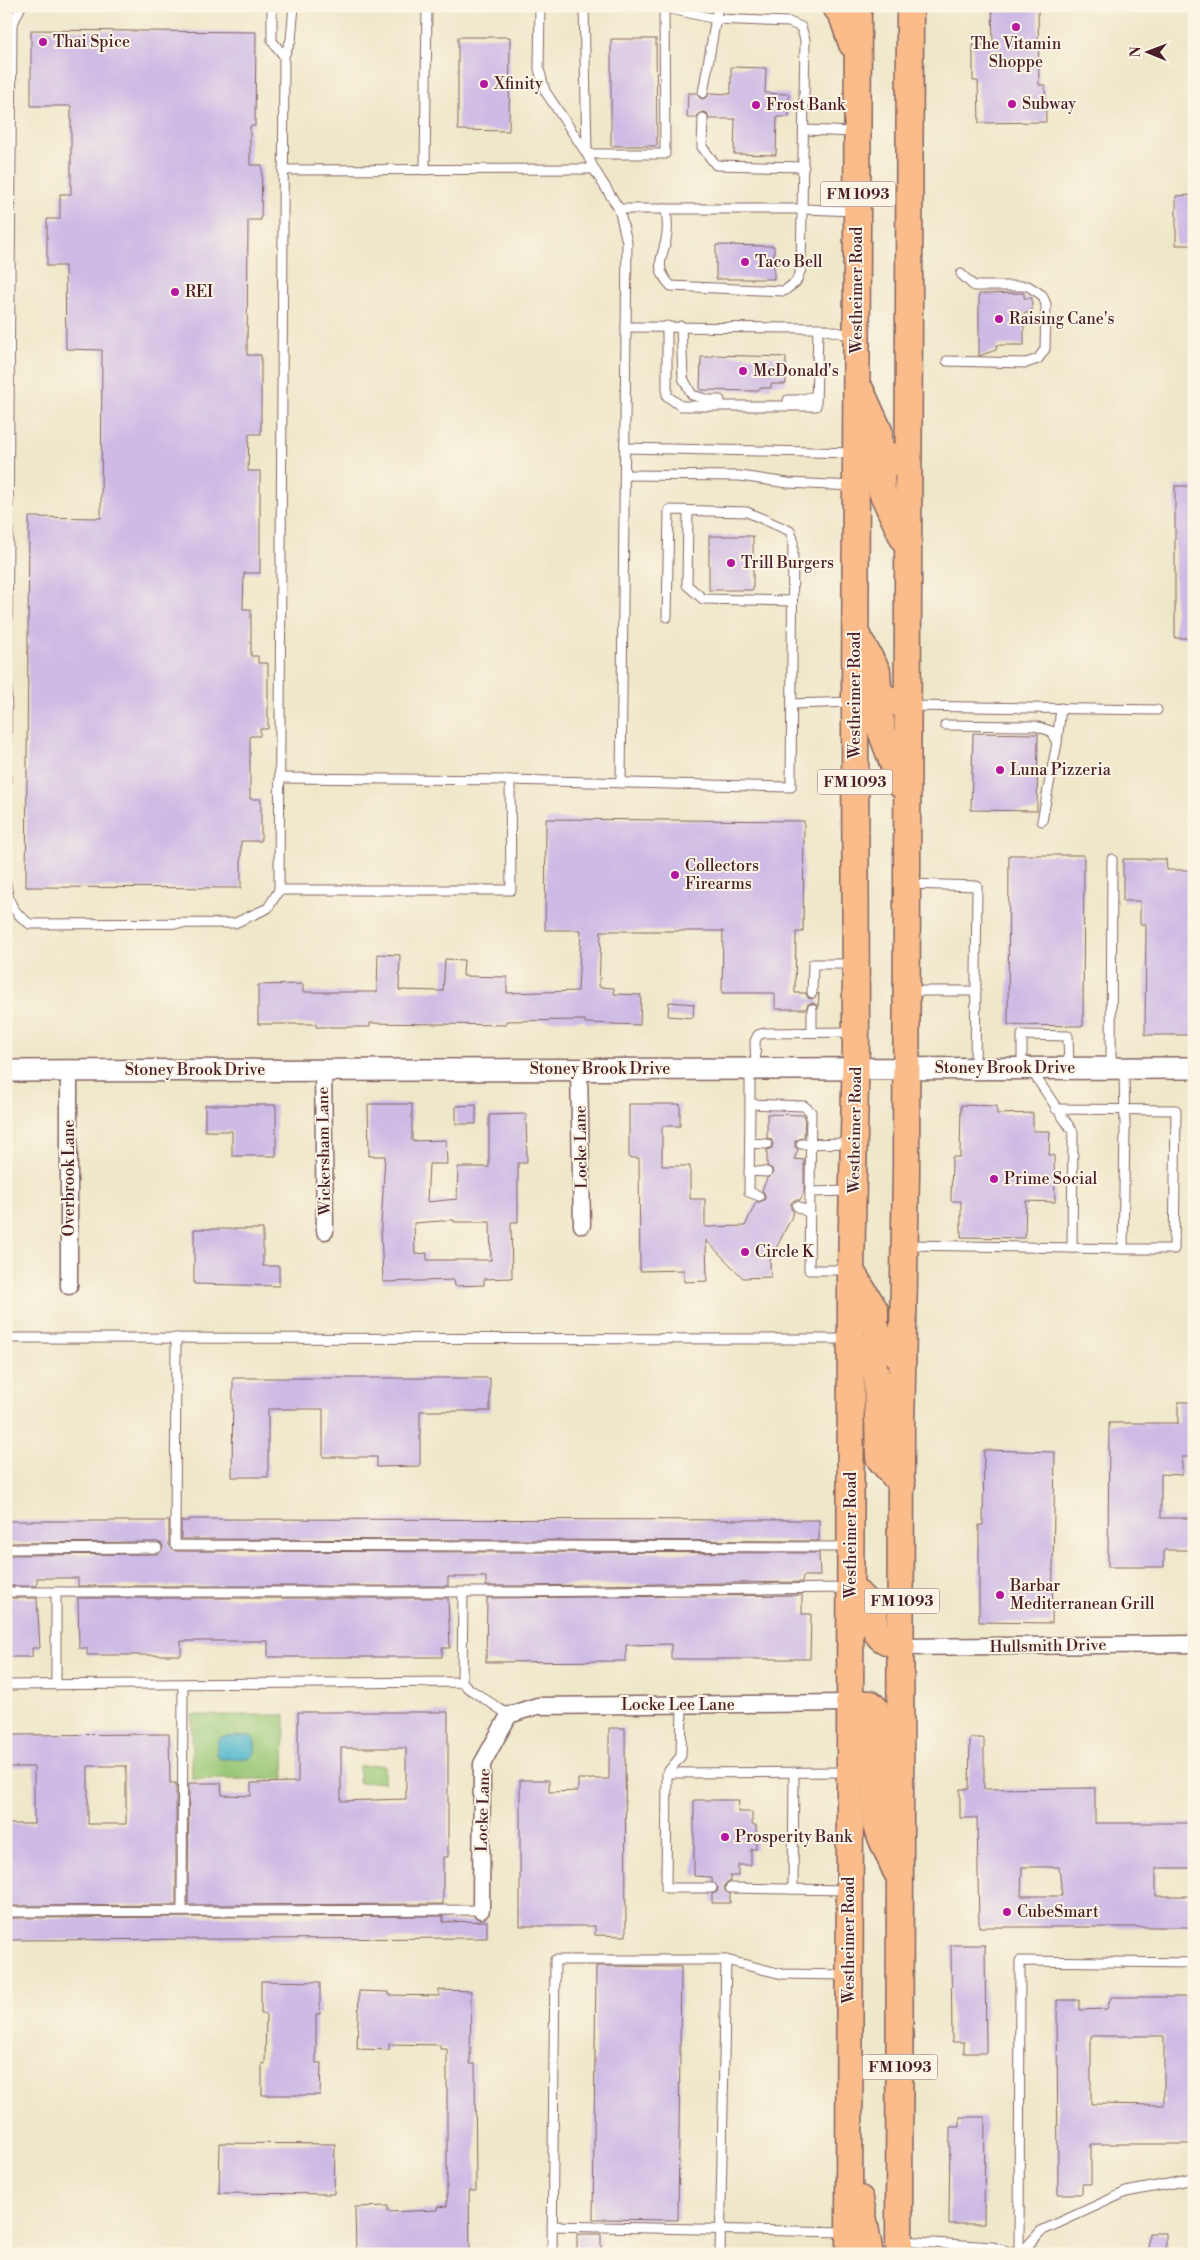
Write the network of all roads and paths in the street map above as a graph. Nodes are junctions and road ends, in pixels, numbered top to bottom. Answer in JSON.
{"nodes":[{"id":1,"x":21,"y":6,"type":"edge"},
{"id":2,"x":272,"y":6,"type":"edge"},
{"id":3,"x":294,"y":6,"type":"edge"},
{"id":4,"x":427,"y":6,"type":"edge"},
{"id":5,"x":540,"y":6,"type":"edge"},
{"id":6,"x":584,"y":6,"type":"edge"},
{"id":7,"x":718,"y":6,"type":"edge"},
{"id":8,"x":835,"y":6,"type":"edge"},
{"id":9,"x":858,"y":6,"type":"edge"},
{"id":10,"x":910,"y":6,"type":"edge"},
{"id":11,"x":661,"y":7,"type":"edge"},
{"id":12,"x":716,"y":19,"type":"junction"},
{"id":13,"x":284,"y":56,"type":"junction"},
{"id":14,"x":858,"y":61,"type":"junction"},
{"id":15,"x":703,"y":93,"type":"dead end"},
{"id":16,"x":702,"y":118,"type":"dead end"},
{"id":17,"x":804,"y":130,"type":"junction"},
{"id":18,"x":858,"y":132,"type":"junction"},
{"id":19,"x":587,"y":154,"type":"junction"},
{"id":20,"x":804,"y":166,"type":"junction"},
{"id":21,"x":283,"y":170,"type":"junction"},
{"id":22,"x":425,"y":170,"type":"junction"},
{"id":23,"x":594,"y":170,"type":"junction"},
{"id":24,"x":619,"y":209,"type":"junction"},
{"id":25,"x":666,"y":209,"type":"junction"},
{"id":26,"x":804,"y":209,"type":"junction"},
{"id":27,"x":858,"y":211,"type":"junction"},
{"id":28,"x":961,"y":274,"type":"dead end"},
{"id":29,"x":666,"y":326,"type":"junction"},
{"id":30,"x":681,"y":326,"type":"junction"},
{"id":31,"x":626,"y":327,"type":"junction"},
{"id":32,"x":818,"y":328,"type":"junction"},
{"id":33,"x":857,"y":336,"type":"junction"},
{"id":34,"x":947,"y":360,"type":"dead end"},
{"id":35,"x":857,"y":381,"type":"junction"},
{"id":36,"x":816,"y":396,"type":"junction"},
{"id":37,"x":625,"y":448,"type":"junction"},
{"id":38,"x":856,"y":453,"type":"junction"},
{"id":39,"x":908,"y":468,"type":"junction"},
{"id":40,"x":625,"y":475,"type":"junction"},
{"id":41,"x":857,"y":486,"type":"junction"},
{"id":42,"x":688,"y":511,"type":"junction"},
{"id":43,"x":908,"y":548,"type":"junction"},
{"id":44,"x":792,"y":601,"type":"junction"},
{"id":45,"x":667,"y":616,"type":"dead end"},
{"id":46,"x":855,"y":633,"type":"junction"},
{"id":47,"x":855,"y":702,"type":"junction"},
{"id":48,"x":792,"y":704,"type":"junction"},
{"id":49,"x":907,"y":706,"type":"junction"},
{"id":50,"x":1061,"y":708,"type":"junction"},
{"id":51,"x":1156,"y":710,"type":"dead end"},
{"id":52,"x":945,"y":725,"type":"dead end"},
{"id":53,"x":1057,"y":743,"type":"junction"},
{"id":54,"x":280,"y":778,"type":"junction"},
{"id":55,"x":510,"y":780,"type":"junction"},
{"id":56,"x":622,"y":782,"type":"junction"},
{"id":57,"x":6,"y":783,"type":"edge"},
{"id":58,"x":906,"y":800,"type":"junction"},
{"id":59,"x":1042,"y":821,"type":"dead end"},
{"id":60,"x":1112,"y":859,"type":"dead end"},
{"id":61,"x":6,"y":882,"type":"edge"},
{"id":62,"x":906,"y":884,"type":"junction"},
{"id":63,"x":279,"y":890,"type":"junction"},
{"id":64,"x":856,"y":964,"type":"junction"},
{"id":65,"x":905,"y":991,"type":"junction"},
{"id":66,"x":976,"y":992,"type":"junction"},
{"id":67,"x":812,"y":993,"type":"dead end"},
{"id":68,"x":812,"y":1009,"type":"dead end"},
{"id":69,"x":812,"y":1032,"type":"junction"},
{"id":70,"x":856,"y":1032,"type":"junction"},
{"id":71,"x":975,"y":1068,"type":"junction"},
{"id":72,"x":1025,"y":1068,"type":"junction"},
{"id":73,"x":1069,"y":1068,"type":"junction"},
{"id":74,"x":1117,"y":1068,"type":"junction"},
{"id":75,"x":1194,"y":1068,"type":"edge"},
{"id":76,"x":579,"y":1069,"type":"junction"},
{"id":77,"x":753,"y":1069,"type":"junction"},
{"id":78,"x":856,"y":1069,"type":"junction"},
{"id":79,"x":905,"y":1069,"type":"junction"},
{"id":80,"x":323,"y":1070,"type":"junction"},
{"id":81,"x":6,"y":1071,"type":"edge"},
{"id":82,"x":68,"y":1071,"type":"junction"},
{"id":83,"x":750,"y":1104,"type":"junction"},
{"id":84,"x":1056,"y":1110,"type":"junction"},
{"id":85,"x":1124,"y":1110,"type":"junction"},
{"id":86,"x":750,"y":1143,"type":"junction"},
{"id":87,"x":854,"y":1143,"type":"junction"},
{"id":88,"x":767,"y":1144,"type":"dead end"},
{"id":89,"x":801,"y":1144,"type":"dead end"},
{"id":90,"x":811,"y":1144,"type":"junction"},
{"id":91,"x":749,"y":1171,"type":"junction"},
{"id":92,"x":767,"y":1172,"type":"dead end"},
{"id":93,"x":854,"y":1191,"type":"junction"},
{"id":94,"x":810,"y":1192,"type":"junction"},
{"id":95,"x":759,"y":1196,"type":"dead end"},
{"id":96,"x":797,"y":1206,"type":"dead end"},
{"id":97,"x":810,"y":1213,"type":"junction"},
{"id":98,"x":582,"y":1225,"type":"dead end"},
{"id":99,"x":325,"y":1231,"type":"dead end"},
{"id":100,"x":904,"y":1244,"type":"junction"},
{"id":101,"x":1072,"y":1248,"type":"junction"},
{"id":102,"x":1123,"y":1249,"type":"junction"},
{"id":103,"x":851,"y":1270,"type":"junction"},
{"id":104,"x":68,"y":1286,"type":"dead end"},
{"id":105,"x":6,"y":1338,"type":"edge"},
{"id":106,"x":176,"y":1338,"type":"junction"},
{"id":107,"x":852,"y":1339,"type":"junction"},
{"id":108,"x":902,"y":1359,"type":"junction"},
{"id":109,"x":902,"y":1485,"type":"junction"},
{"id":110,"x":851,"y":1547,"type":"junction"},
{"id":111,"x":6,"y":1548,"type":"edge"},
{"id":112,"x":157,"y":1548,"type":"dead end"},
{"id":113,"x":852,"y":1588,"type":"junction"},
{"id":114,"x":6,"y":1592,"type":"edge"},
{"id":115,"x":56,"y":1592,"type":"junction"},
{"id":116,"x":463,"y":1593,"type":"junction"},
{"id":117,"x":1194,"y":1644,"type":"edge"},
{"id":118,"x":902,"y":1647,"type":"junction"},
{"id":119,"x":462,"y":1682,"type":"junction"},
{"id":120,"x":183,"y":1684,"type":"junction"},
{"id":121,"x":56,"y":1685,"type":"junction"},
{"id":122,"x":6,"y":1686,"type":"edge"},
{"id":123,"x":849,"y":1703,"type":"junction"},
{"id":124,"x":682,"y":1705,"type":"junction"},
{"id":125,"x":509,"y":1715,"type":"junction"},
{"id":126,"x":794,"y":1772,"type":"junction"},
{"id":127,"x":851,"y":1772,"type":"junction"},
{"id":128,"x":667,"y":1773,"type":"junction"},
{"id":129,"x":900,"y":1881,"type":"junction"},
{"id":130,"x":712,"y":1888,"type":"dead end"},
{"id":131,"x":730,"y":1888,"type":"dead end"},
{"id":132,"x":793,"y":1889,"type":"junction"},
{"id":133,"x":848,"y":1890,"type":"junction"},
{"id":134,"x":182,"y":1910,"type":"junction"},
{"id":135,"x":481,"y":1910,"type":"joint"},
{"id":136,"x":6,"y":1912,"type":"edge"},
{"id":137,"x":726,"y":1960,"type":"junction"},
{"id":138,"x":1194,"y":1962,"type":"edge"},
{"id":139,"x":848,"y":1975,"type":"junction"},
{"id":140,"x":848,"y":2137,"type":"junction"},
{"id":141,"x":1194,"y":2179,"type":"edge"},
{"id":142,"x":552,"y":2226,"type":"junction"},
{"id":143,"x":720,"y":2230,"type":"junction"},
{"id":144,"x":849,"y":2243,"type":"edge"},
{"id":145,"x":899,"y":2247,"type":"edge"},
{"id":146,"x":993,"y":2247,"type":"junction"},
{"id":147,"x":552,"y":2254,"type":"edge"},
{"id":148,"x":720,"y":2254,"type":"edge"},
{"id":149,"x":870,"y":2254,"type":"edge"},
{"id":150,"x":981,"y":2254,"type":"edge"},
{"id":151,"x":1019,"y":2254,"type":"edge"}],
"edges":[{"from":1,"to":57,"type":"lane"},
{"from":2,"to":13,"type":"lane"},
{"from":3,"to":13,"type":"lane"},
{"from":4,"to":22,"type":"lane"},
{"from":5,"to":19,"type":"lane"},
{"from":6,"to":19,"type":"lane"},
{"from":7,"to":12,"type":"lane"},
{"from":8,"to":14,"type":"main road"},
{"from":9,"to":14,"type":"main road","name":"Westheimer Road","number":"FM 1093"},
{"from":10,"to":39,"type":"main road","number":"FM 1093"},
{"from":11,"to":12,"type":"lane"},
{"from":11,"to":19,"type":"lane"},
{"from":12,"to":15,"type":"lane"},
{"from":12,"to":17,"type":"lane"},
{"from":13,"to":21,"type":"lane"},
{"from":14,"to":18,"type":"main road","name":"Westheimer Road","number":"FM 1093"},
{"from":16,"to":20,"type":"lane"},
{"from":17,"to":18,"type":"lane"},
{"from":17,"to":20,"type":"lane"},
{"from":18,"to":27,"type":"main road","name":"Westheimer Road","number":"FM 1093"},
{"from":19,"to":23,"type":"lane"},
{"from":20,"to":26,"type":"lane"},
{"from":21,"to":22,"type":"lane"},
{"from":21,"to":54,"type":"lane"},
{"from":22,"to":23,"type":"lane"},
{"from":23,"to":24,"type":"lane"},
{"from":24,"to":25,"type":"lane"},
{"from":24,"to":31,"type":"lane"},
{"from":25,"to":26,"type":"lane"},
{"from":25,"to":26,"type":"lane"},
{"from":26,"to":27,"type":"lane"},
{"from":27,"to":33,"type":"main road","name":"Westheimer Road","number":"FM 1093"},
{"from":28,"to":34,"type":"lane"},
{"from":29,"to":30,"type":"lane"},
{"from":29,"to":31,"type":"lane"},
{"from":29,"to":36,"type":"lane"},
{"from":30,"to":32,"type":"lane"},
{"from":30,"to":36,"type":"lane"},
{"from":31,"to":37,"type":"lane"},
{"from":32,"to":33,"type":"lane"},
{"from":32,"to":36,"type":"lane"},
{"from":33,"to":35,"type":"main road","name":"Westheimer Road","number":"FM 1093"},
{"from":35,"to":38,"type":"main road","name":"Westheimer Road","number":"FM 1093"},
{"from":35,"to":39,"type":"main road"},
{"from":37,"to":38,"type":"lane"},
{"from":37,"to":40,"type":"lane"},
{"from":38,"to":41,"type":"main road","name":"Westheimer Road","number":"FM 1093"},
{"from":38,"to":43,"type":"main road"},
{"from":39,"to":43,"type":"main road","number":"FM 1093"},
{"from":40,"to":41,"type":"lane"},
{"from":40,"to":56,"type":"lane"},
{"from":41,"to":46,"type":"main road","name":"Westheimer Road","number":"FM 1093"},
{"from":42,"to":44,"type":"lane"},
{"from":42,"to":44,"type":"lane"},
{"from":42,"to":45,"type":"lane"},
{"from":43,"to":49,"type":"main road","number":"FM 1093"},
{"from":44,"to":48,"type":"lane"},
{"from":46,"to":47,"type":"main road","name":"Westheimer Road","number":"FM 1093"},
{"from":46,"to":49,"type":"main road"},
{"from":47,"to":48,"type":"lane"},
{"from":47,"to":58,"type":"main road"},
{"from":47,"to":64,"type":"main road","name":"Westheimer Road","number":"FM 1093"},
{"from":48,"to":56,"type":"lane"},
{"from":49,"to":50,"type":"lane"},
{"from":49,"to":58,"type":"main road","number":"FM 1093"},
{"from":50,"to":51,"type":"lane"},
{"from":50,"to":53,"type":"lane"},
{"from":52,"to":53,"type":"lane"},
{"from":53,"to":59,"type":"lane"},
{"from":54,"to":55,"type":"lane"},
{"from":54,"to":63,"type":"lane"},
{"from":55,"to":56,"type":"lane"},
{"from":55,"to":63,"type":"lane"},
{"from":58,"to":62,"type":"main road","number":"FM 1093"},
{"from":60,"to":74,"type":"lane"},
{"from":61,"to":63,"type":"lane"},
{"from":62,"to":65,"type":"main road","number":"FM 1093"},
{"from":62,"to":66,"type":"lane"},
{"from":64,"to":67,"type":"lane"},
{"from":64,"to":70,"type":"main road","name":"Westheimer Road","number":"FM 1093"},
{"from":65,"to":66,"type":"lane"},
{"from":65,"to":79,"type":"main road","number":"FM 1093"},
{"from":66,"to":71,"type":"lane"},
{"from":68,"to":69,"type":"lane"},
{"from":69,"to":70,"type":"lane"},
{"from":69,"to":77,"type":"lane"},
{"from":70,"to":78,"type":"main road","name":"Westheimer Road","number":"FM 1093"},
{"from":71,"to":72,"type":"street","name":"Stoney Brook Drive"},
{"from":71,"to":79,"type":"street","name":"Stoney Brook Drive"},
{"from":72,"to":73,"type":"street","name":"Stoney Brook Drive"},
{"from":72,"to":73,"type":"lane"},
{"from":72,"to":84,"type":"lane"},
{"from":73,"to":74,"type":"street","name":"Stoney Brook Drive"},
{"from":74,"to":75,"type":"street","name":"Stoney Brook Drive"},
{"from":74,"to":85,"type":"lane"},
{"from":76,"to":77,"type":"street","name":"Stoney Brook Drive"},
{"from":76,"to":80,"type":"street","name":"Stoney Brook Drive"},
{"from":76,"to":98,"type":"street","name":"Locke Lane"},
{"from":77,"to":78,"type":"street","name":"Stoney Brook Drive"},
{"from":77,"to":83,"type":"lane"},
{"from":78,"to":79,"type":"street","name":"Stoney Brook Drive"},
{"from":78,"to":87,"type":"main road","name":"Westheimer Road","number":"FM 1093"},
{"from":79,"to":100,"type":"main road","number":"FM 1093"},
{"from":80,"to":82,"type":"street","name":"Stoney Brook Drive"},
{"from":80,"to":99,"type":"street","name":"Wickersham Lane"},
{"from":81,"to":82,"type":"street","name":"Stoney Brook Drive"},
{"from":82,"to":104,"type":"street","name":"Overbrook Lane"},
{"from":83,"to":86,"type":"lane"},
{"from":83,"to":90,"type":"lane"},
{"from":84,"to":85,"type":"lane"},
{"from":84,"to":101,"type":"lane"},
{"from":85,"to":102,"type":"lane"},
{"from":85,"to":102,"type":"lane"},
{"from":86,"to":88,"type":"lane"},
{"from":86,"to":91,"type":"lane"},
{"from":87,"to":90,"type":"lane"},
{"from":87,"to":93,"type":"main road","name":"Westheimer Road","number":"FM 1093"},
{"from":89,"to":90,"type":"lane"},
{"from":90,"to":94,"type":"lane"},
{"from":91,"to":92,"type":"lane"},
{"from":91,"to":95,"type":"lane"},
{"from":93,"to":94,"type":"lane"},
{"from":93,"to":103,"type":"main road","name":"Westheimer Road","number":"FM 1093"},
{"from":94,"to":97,"type":"lane"},
{"from":96,"to":97,"type":"lane"},
{"from":97,"to":103,"type":"lane"},
{"from":100,"to":101,"type":"lane"},
{"from":100,"to":108,"type":"main road","number":"FM 1093"},
{"from":101,"to":102,"type":"lane"},
{"from":103,"to":107,"type":"main road","name":"Westheimer Road","number":"FM 1093"},
{"from":103,"to":108,"type":"main road"},
{"from":105,"to":106,"type":"lane"},
{"from":106,"to":107,"type":"lane"},
{"from":106,"to":110,"type":"lane"},
{"from":107,"to":109,"type":"main road"},
{"from":107,"to":110,"type":"main road","name":"Westheimer Road","number":"FM 1093"},
{"from":108,"to":109,"type":"main road","number":"FM 1093"},
{"from":109,"to":118,"type":"main road","number":"FM 1093"},
{"from":110,"to":113,"type":"main road","name":"Westheimer Road","number":"FM 1093"},
{"from":111,"to":112,"type":"lane"},
{"from":113,"to":116,"type":"lane"},
{"from":113,"to":118,"type":"main road"},
{"from":113,"to":123,"type":"main road","name":"Westheimer Road","number":"FM 1093"},
{"from":114,"to":115,"type":"lane"},
{"from":115,"to":116,"type":"lane"},
{"from":115,"to":121,"type":"lane"},
{"from":116,"to":119,"type":"lane"},
{"from":117,"to":118,"type":"street","name":"Hullsmith Drive"},
{"from":118,"to":129,"type":"main road","number":"FM 1093"},
{"from":119,"to":120,"type":"lane"},
{"from":119,"to":125,"type":"lane"},
{"from":120,"to":121,"type":"lane"},
{"from":120,"to":134,"type":"lane"},
{"from":121,"to":122,"type":"lane"},
{"from":123,"to":124,"type":"street","name":"Locke Lee Lane"},
{"from":123,"to":127,"type":"main road","name":"Westheimer Road","number":"FM 1093"},
{"from":123,"to":129,"type":"main road"},
{"from":124,"to":125,"type":"street","name":"Locke Lee Lane"},
{"from":124,"to":128,"type":"lane"},
{"from":125,"to":135,"type":"street","name":"Locke Lane"},
{"from":126,"to":127,"type":"lane"},
{"from":126,"to":128,"type":"lane"},
{"from":126,"to":132,"type":"lane"},
{"from":127,"to":133,"type":"main road","name":"Westheimer Road","number":"FM 1093"},
{"from":128,"to":130,"type":"lane"},
{"from":129,"to":145,"type":"main road","number":"FM 1093"},
{"from":131,"to":132,"type":"lane"},
{"from":132,"to":133,"type":"lane"},
{"from":133,"to":139,"type":"main road","name":"Westheimer Road","number":"FM 1093"},
{"from":134,"to":135,"type":"lane"},
{"from":134,"to":136,"type":"lane"},
{"from":137,"to":139,"type":"lane"},
{"from":137,"to":142,"type":"lane"},
{"from":137,"to":143,"type":"lane"},
{"from":138,"to":151,"type":"lane"},
{"from":139,"to":140,"type":"main road","name":"Westheimer Road","number":"FM 1093"},
{"from":140,"to":144,"type":"main road","name":"Westheimer Road","number":"FM 1093"},
{"from":140,"to":149,"type":"main road"},
{"from":141,"to":151,"type":"lane"},
{"from":142,"to":143,"type":"lane"},
{"from":142,"to":147,"type":"lane"},
{"from":143,"to":144,"type":"lane"},
{"from":143,"to":148,"type":"lane"},
{"from":145,"to":146,"type":"lane"},
{"from":146,"to":150,"type":"lane"},
{"from":146,"to":151,"type":"lane"}]}
